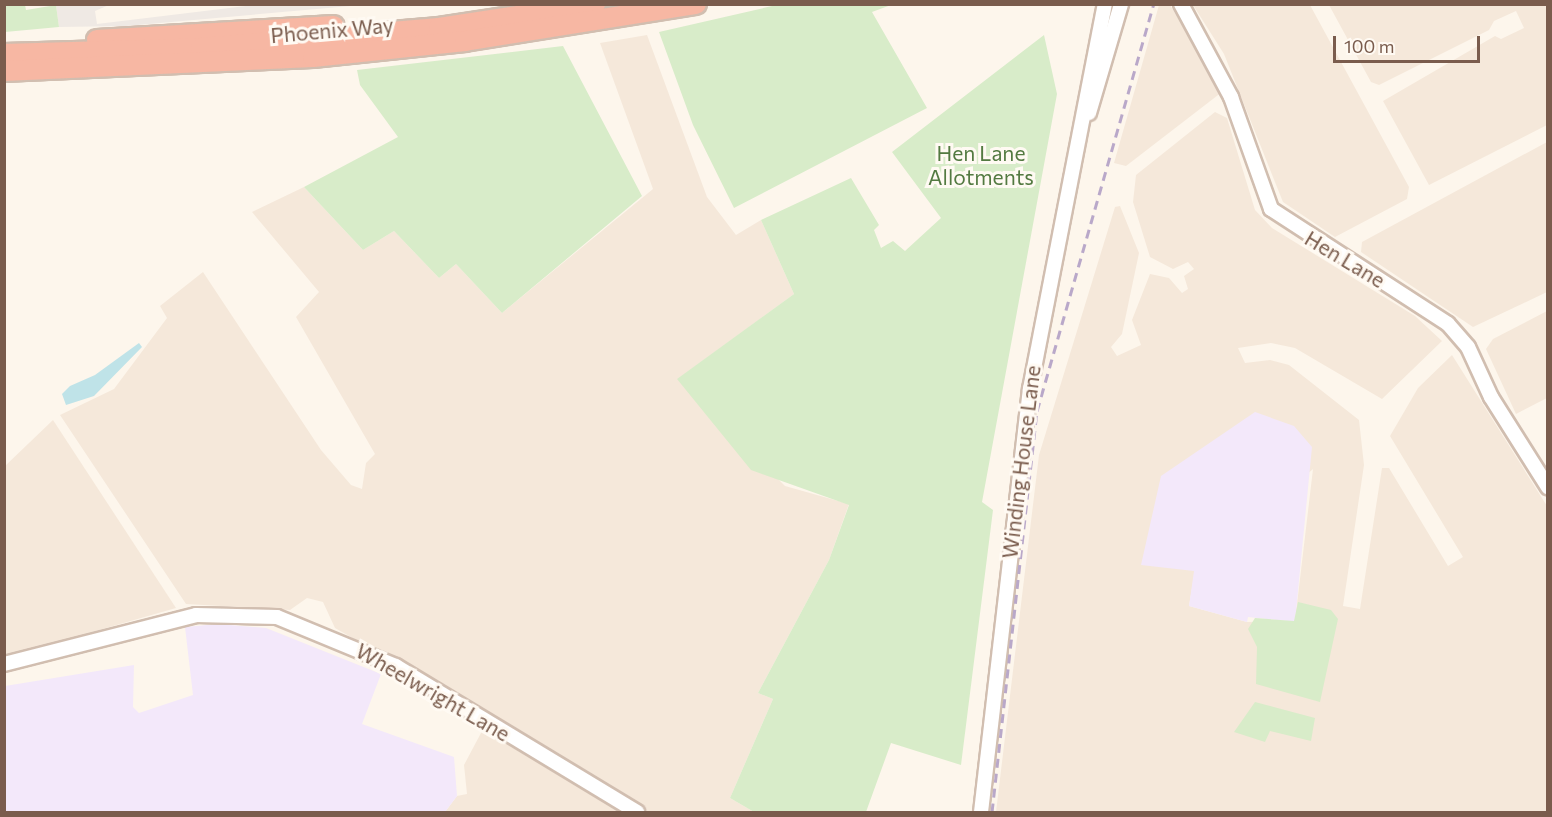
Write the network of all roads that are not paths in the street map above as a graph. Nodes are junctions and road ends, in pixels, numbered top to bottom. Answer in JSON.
{"nodes":[{"id":1,"x":572,"y":4,"type":"edge"},
{"id":2,"x":595,"y":4,"type":"edge"},
{"id":3,"x":696,"y":4,"type":"edge"},
{"id":4,"x":1105,"y":4,"type":"edge"},
{"id":5,"x":1121,"y":4,"type":"edge"},
{"id":6,"x":1181,"y":4,"type":"edge"},
{"id":7,"x":4,"y":52,"type":"edge"},
{"id":8,"x":4,"y":71,"type":"edge"},
{"id":9,"x":1077,"y":146,"type":"junction"},
{"id":10,"x":1548,"y":487,"type":"edge"},
{"id":11,"x":4,"y":664,"type":"edge"},
{"id":12,"x":637,"y":813,"type":"edge"},
{"id":13,"x":980,"y":813,"type":"edge"}],
"edges":[{"from":1,"to":7,"type":"highway"},
{"from":2,"to":7,"type":"highway","name":"Phoenix Way"},
{"from":3,"to":8,"type":"highway","name":"Phoenix Way"},
{"from":4,"to":9,"type":"street","name":"Winding House Lane"},
{"from":5,"to":9,"type":"street","name":"Winding House Lane"},
{"from":6,"to":10,"type":"street","name":"Hen Lane"},
{"from":9,"to":13,"type":"street","name":"Winding House Lane"},
{"from":11,"to":12,"type":"street","name":"Wheelwright Lane"}]}
